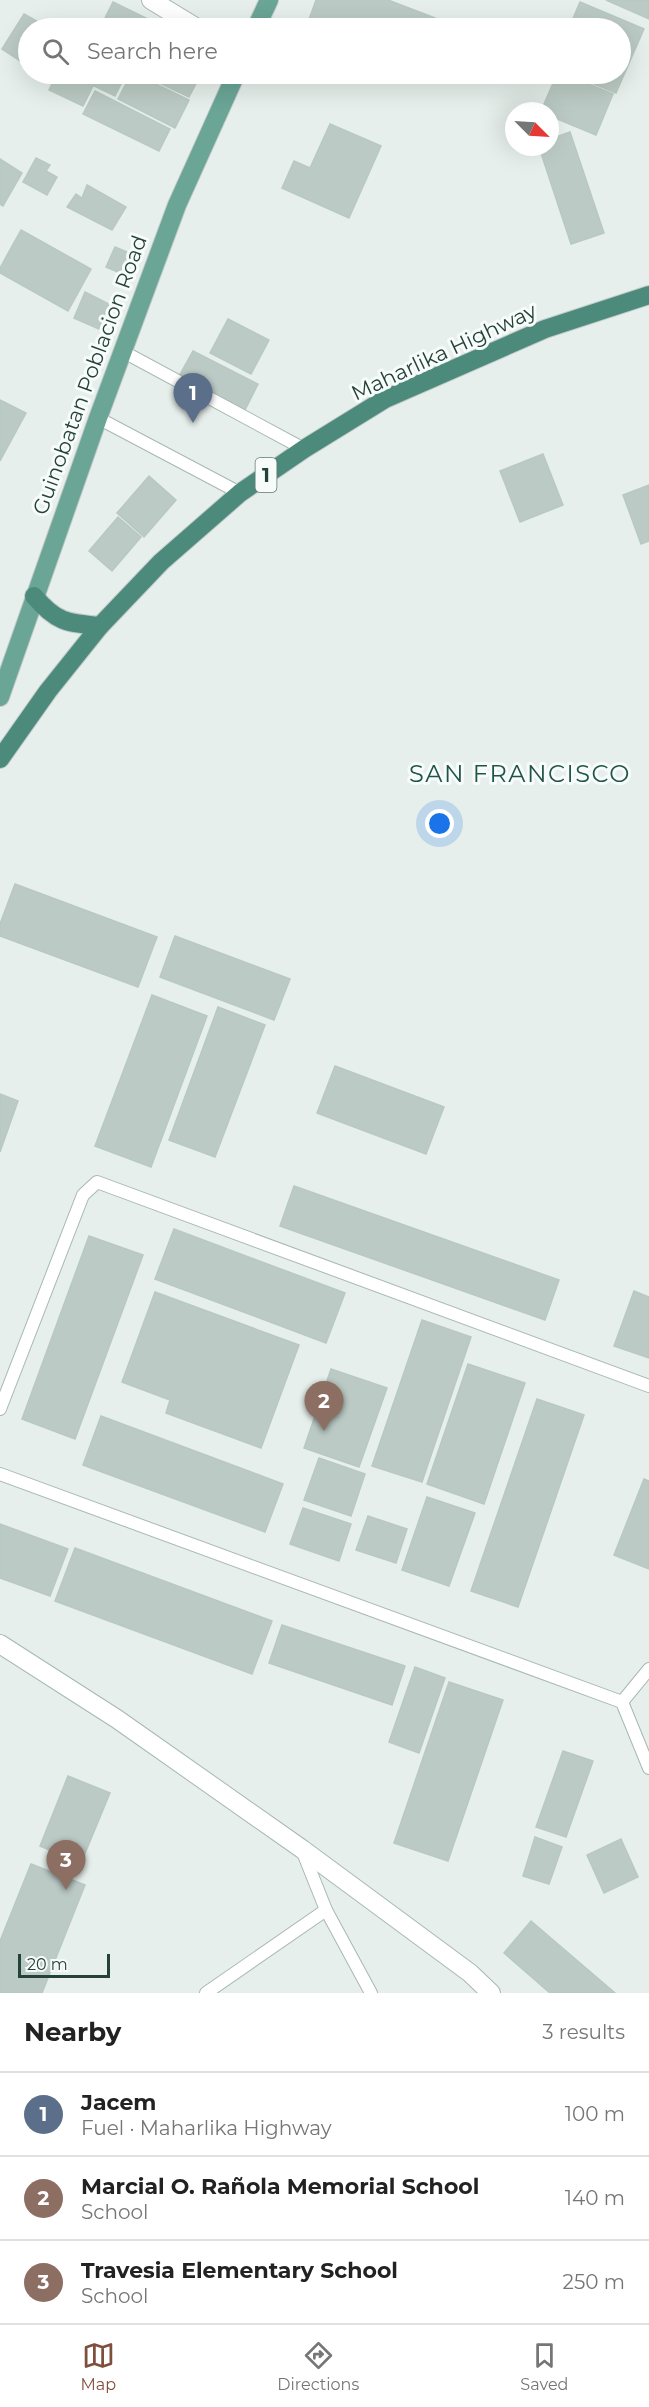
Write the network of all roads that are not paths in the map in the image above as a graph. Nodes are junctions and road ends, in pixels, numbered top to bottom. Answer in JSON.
{"nodes":[{"id":1,"x":151,"y":0,"type":"edge"},
{"id":2,"x":269,"y":0,"type":"edge"},
{"id":3,"x":181,"y":18,"type":"edge"},
{"id":4,"x":261,"y":18,"type":"edge"},
{"id":5,"x":231,"y":84,"type":"edge"},
{"id":6,"x":648,"y":300,"type":"edge"},
{"id":7,"x":122,"y":351,"type":"junction"},
{"id":8,"x":98,"y":418,"type":"junction"},
{"id":9,"x":304,"y":449,"type":"junction"},
{"id":10,"x":240,"y":493,"type":"junction"},
{"id":11,"x":34,"y":596,"type":"junction"},
{"id":12,"x":100,"y":626,"type":"junction"},
{"id":13,"x":0,"y":697,"type":"edge"},
{"id":14,"x":0,"y":759,"type":"edge"},
{"id":15,"x":649,"y":1386,"type":"edge"},
{"id":16,"x":0,"y":1409,"type":"edge"},
{"id":17,"x":0,"y":1474,"type":"edge"},
{"id":18,"x":0,"y":1644,"type":"edge"},
{"id":19,"x":649,"y":1669,"type":"edge"},
{"id":20,"x":622,"y":1702,"type":"junction"},
{"id":21,"x":649,"y":1768,"type":"edge"},
{"id":22,"x":302,"y":1849,"type":"junction"},
{"id":23,"x":326,"y":1910,"type":"junction"},
{"id":24,"x":206,"y":1993,"type":"edge"},
{"id":25,"x":371,"y":1993,"type":"edge"},
{"id":26,"x":492,"y":1993,"type":"edge"}],
"edges":[{"from":1,"to":3,"type":"street"},
{"from":2,"to":4,"type":"main road"},
{"from":5,"to":7,"type":"main road","name":"Guinobatan Poblacion Road"},
{"from":6,"to":9,"type":"highway","name":"Maharlika Highway","number":"1"},
{"from":7,"to":8,"type":"main road","name":"Guinobatan Poblacion Road"},
{"from":7,"to":9,"type":"lane"},
{"from":8,"to":10,"type":"lane"},
{"from":8,"to":11,"type":"main road","name":"Guinobatan Poblacion Road"},
{"from":9,"to":10,"type":"highway","name":"Maharlika Highway","number":"1"},
{"from":10,"to":12,"type":"highway","name":"Maharlika Highway","number":"1"},
{"from":11,"to":12,"type":"highway"},
{"from":11,"to":13,"type":"main road","name":"Guinobatan Poblacion Road"},
{"from":12,"to":14,"type":"highway","name":"Maharlika Highway","number":"1"},
{"from":15,"to":16,"type":"lane"},
{"from":17,"to":20,"type":"lane"},
{"from":18,"to":22,"type":"street"},
{"from":19,"to":20,"type":"lane"},
{"from":20,"to":21,"type":"lane"},
{"from":22,"to":23,"type":"lane"},
{"from":22,"to":26,"type":"street"},
{"from":23,"to":24,"type":"lane"},
{"from":23,"to":25,"type":"lane"}]}
